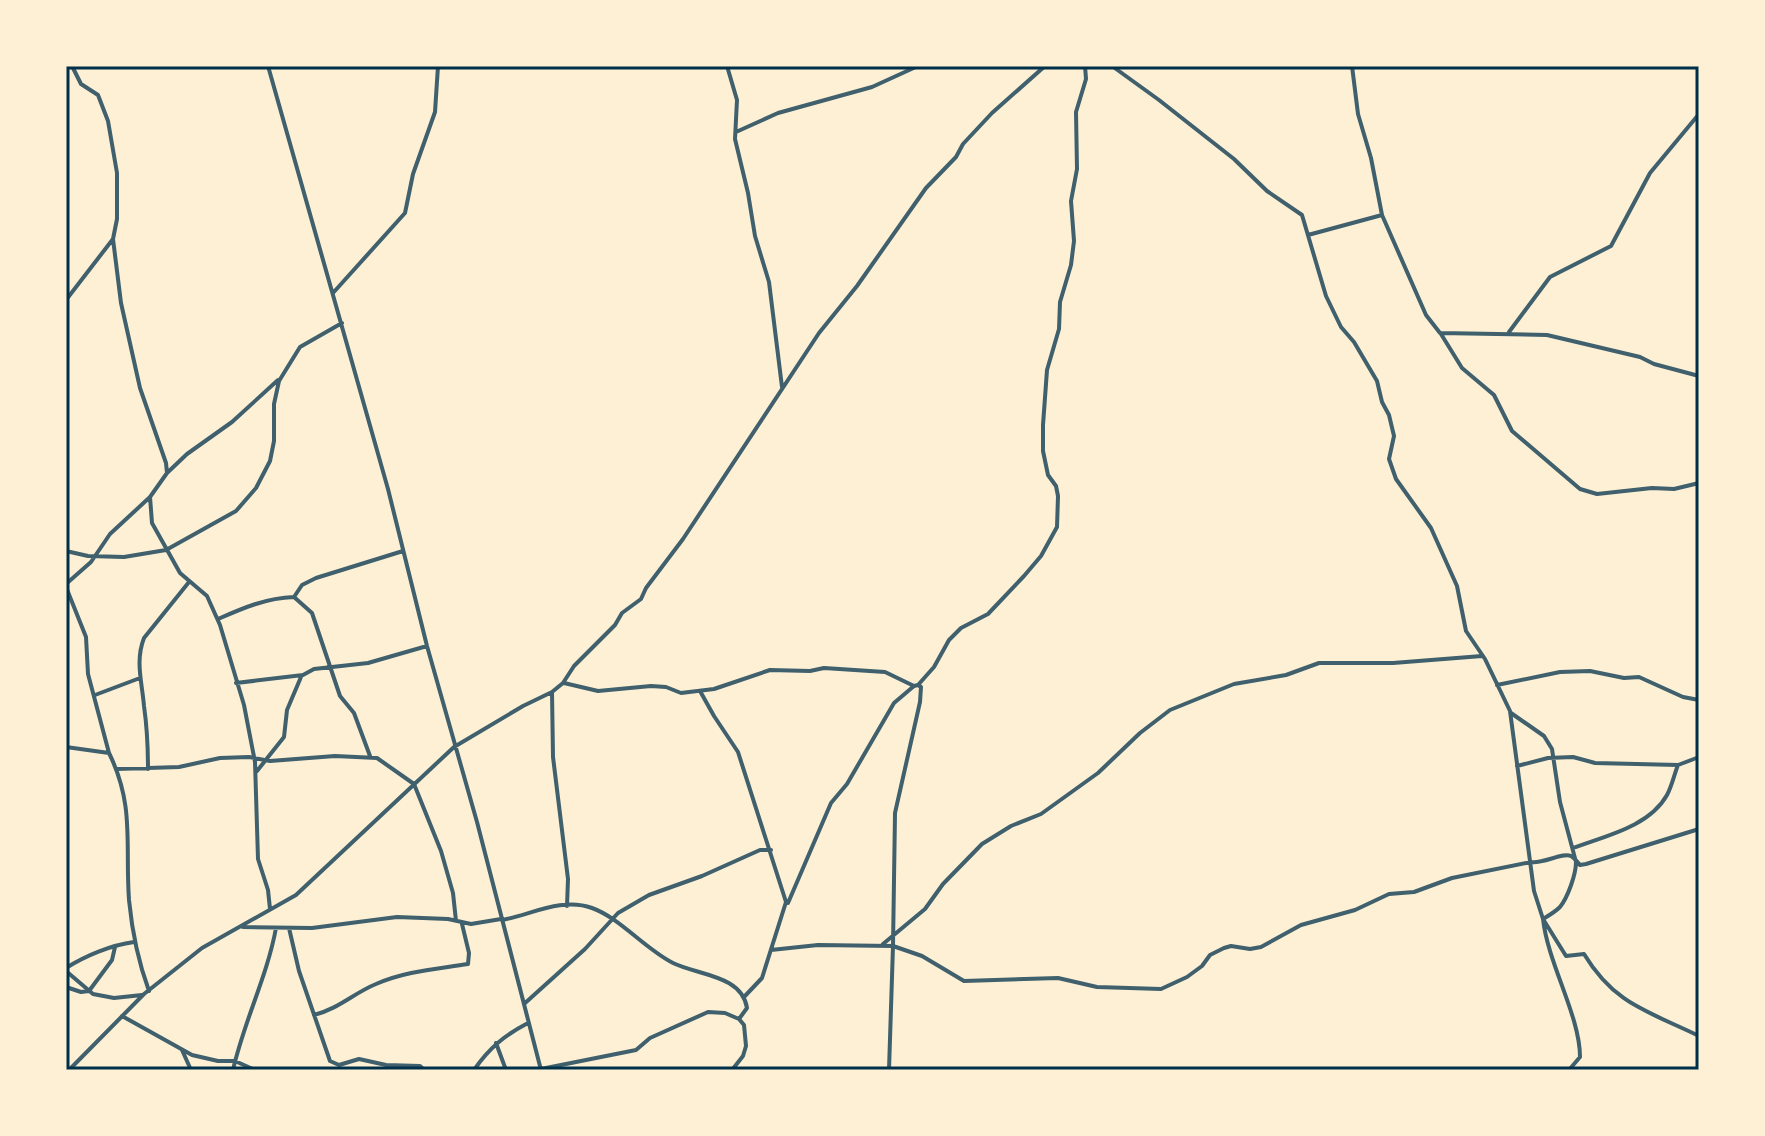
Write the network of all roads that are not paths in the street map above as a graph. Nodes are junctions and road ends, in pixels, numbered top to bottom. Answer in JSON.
{"nodes":[{"id":1,"x":72,"y":66,"type":"edge"},
{"id":2,"x":268,"y":66,"type":"edge"},
{"id":3,"x":438,"y":66,"type":"edge"},
{"id":4,"x":727,"y":66,"type":"edge"},
{"id":5,"x":918,"y":66,"type":"edge"},
{"id":6,"x":1045,"y":66,"type":"edge"},
{"id":7,"x":1085,"y":66,"type":"edge"},
{"id":8,"x":1112,"y":66,"type":"edge"},
{"id":9,"x":1352,"y":66,"type":"edge"},
{"id":10,"x":1699,"y":114,"type":"edge"},
{"id":11,"x":736,"y":132,"type":"junction"},
{"id":12,"x":1382,"y":215,"type":"junction"},
{"id":13,"x":1308,"y":235,"type":"junction"},
{"id":14,"x":113,"y":239,"type":"junction"},
{"id":15,"x":333,"y":293,"type":"junction"},
{"id":16,"x":66,"y":300,"type":"edge"},
{"id":17,"x":342,"y":323,"type":"junction"},
{"id":18,"x":1509,"y":332,"type":"junction"},
{"id":19,"x":1440,"y":333,"type":"junction"},
{"id":20,"x":1699,"y":376,"type":"edge"},
{"id":21,"x":282,"y":377,"type":"junction"},
{"id":22,"x":782,"y":387,"type":"junction"},
{"id":23,"x":167,"y":473,"type":"junction"},
{"id":24,"x":1699,"y":483,"type":"edge"},
{"id":25,"x":150,"y":497,"type":"junction"},
{"id":26,"x":166,"y":550,"type":"junction"},
{"id":27,"x":66,"y":551,"type":"edge"},
{"id":28,"x":403,"y":551,"type":"junction"},
{"id":29,"x":97,"y":556,"type":"junction"},
{"id":30,"x":189,"y":582,"type":"junction"},
{"id":31,"x":66,"y":585,"type":"edge"},
{"id":32,"x":294,"y":597,"type":"junction"},
{"id":33,"x":218,"y":619,"type":"junction"},
{"id":34,"x":427,"y":646,"type":"junction"},
{"id":35,"x":1482,"y":656,"type":"junction"},
{"id":36,"x":331,"y":668,"type":"junction"},
{"id":37,"x":303,"y":675,"type":"junction"},
{"id":38,"x":140,"y":678,"type":"junction"},
{"id":39,"x":236,"y":683,"type":"junction"},
{"id":40,"x":563,"y":683,"type":"junction"},
{"id":41,"x":916,"y":685,"type":"junction"},
{"id":42,"x":1497,"y":685,"type":"junction"},
{"id":43,"x":700,"y":691,"type":"junction"},
{"id":44,"x":552,"y":692,"type":"junction"},
{"id":45,"x":95,"y":695,"type":"junction"},
{"id":46,"x":1699,"y":700,"type":"edge"},
{"id":47,"x":1510,"y":711,"type":"junction"},
{"id":48,"x":66,"y":747,"type":"edge"},
{"id":49,"x":454,"y":747,"type":"junction"},
{"id":50,"x":109,"y":753,"type":"junction"},
{"id":51,"x":370,"y":756,"type":"junction"},
{"id":52,"x":1555,"y":757,"type":"junction"},
{"id":53,"x":1699,"y":757,"type":"edge"},
{"id":54,"x":253,"y":758,"type":"junction"},
{"id":55,"x":265,"y":761,"type":"junction"},
{"id":56,"x":1678,"y":765,"type":"junction"},
{"id":57,"x":1517,"y":766,"type":"junction"},
{"id":58,"x":117,"y":769,"type":"junction"},
{"id":59,"x":148,"y":769,"type":"junction"},
{"id":60,"x":256,"y":772,"type":"junction"},
{"id":61,"x":414,"y":784,"type":"junction"},
{"id":62,"x":1699,"y":829,"type":"edge"},
{"id":63,"x":767,"y":842,"type":"junction"},
{"id":64,"x":1573,"y":848,"type":"junction"},
{"id":65,"x":760,"y":850,"type":"junction"},
{"id":66,"x":771,"y":850,"type":"junction"},
{"id":67,"x":1575,"y":861,"type":"junction"},
{"id":68,"x":1531,"y":862,"type":"junction"},
{"id":69,"x":786,"y":905,"type":"junction"},
{"id":70,"x":567,"y":906,"type":"junction"},
{"id":71,"x":270,"y":910,"type":"junction"},
{"id":72,"x":1543,"y":919,"type":"junction"},
{"id":73,"x":502,"y":920,"type":"junction"},
{"id":74,"x":612,"y":920,"type":"junction"},
{"id":75,"x":456,"y":921,"type":"junction"},
{"id":76,"x":462,"y":924,"type":"junction"},
{"id":77,"x":240,"y":927,"type":"junction"},
{"id":78,"x":276,"y":928,"type":"junction"},
{"id":79,"x":289,"y":928,"type":"junction"},
{"id":80,"x":894,"y":936,"type":"junction"},
{"id":81,"x":134,"y":942,"type":"junction"},
{"id":82,"x":883,"y":944,"type":"junction"},
{"id":83,"x":893,"y":946,"type":"junction"},
{"id":84,"x":115,"y":947,"type":"junction"},
{"id":85,"x":771,"y":950,"type":"junction"},
{"id":86,"x":66,"y":970,"type":"edge"},
{"id":87,"x":66,"y":987,"type":"edge"},
{"id":88,"x":89,"y":991,"type":"junction"},
{"id":89,"x":146,"y":993,"type":"junction"},
{"id":90,"x":744,"y":997,"type":"junction"},
{"id":91,"x":523,"y":1004,"type":"junction"},
{"id":92,"x":314,"y":1015,"type":"junction"},
{"id":93,"x":122,"y":1016,"type":"junction"},
{"id":94,"x":739,"y":1019,"type":"junction"},
{"id":95,"x":529,"y":1022,"type":"junction"},
{"id":96,"x":1699,"y":1036,"type":"edge"},
{"id":97,"x":496,"y":1043,"type":"junction"},
{"id":98,"x":182,"y":1050,"type":"junction"},
{"id":99,"x":235,"y":1061,"type":"junction"},
{"id":100,"x":69,"y":1070,"type":"edge"},
{"id":101,"x":191,"y":1070,"type":"edge"},
{"id":102,"x":233,"y":1070,"type":"edge"},
{"id":103,"x":255,"y":1070,"type":"edge"},
{"id":104,"x":424,"y":1070,"type":"edge"},
{"id":105,"x":474,"y":1070,"type":"edge"},
{"id":106,"x":506,"y":1070,"type":"edge"},
{"id":107,"x":541,"y":1070,"type":"edge"},
{"id":108,"x":732,"y":1070,"type":"edge"},
{"id":109,"x":889,"y":1070,"type":"edge"},
{"id":110,"x":1569,"y":1070,"type":"edge"}],
"edges":[{"from":1,"to":14,"type":"street"},
{"from":2,"to":15,"type":"street"},
{"from":3,"to":15,"type":"street"},
{"from":4,"to":11,"type":"street"},
{"from":5,"to":11,"type":"street"},
{"from":6,"to":22,"type":"street"},
{"from":7,"to":41,"type":"street"},
{"from":8,"to":13,"type":"street"},
{"from":9,"to":12,"type":"street"},
{"from":10,"to":18,"type":"street"},
{"from":11,"to":22,"type":"street"},
{"from":12,"to":13,"type":"street"},
{"from":12,"to":19,"type":"street"},
{"from":13,"to":35,"type":"street"},
{"from":14,"to":16,"type":"street"},
{"from":14,"to":23,"type":"street"},
{"from":15,"to":17,"type":"street"},
{"from":17,"to":21,"type":"street"},
{"from":17,"to":28,"type":"street"},
{"from":18,"to":19,"type":"street"},
{"from":18,"to":20,"type":"street"},
{"from":19,"to":24,"type":"street"},
{"from":21,"to":23,"type":"street"},
{"from":21,"to":26,"type":"street"},
{"from":22,"to":40,"type":"street"},
{"from":23,"to":25,"type":"street"},
{"from":25,"to":26,"type":"street"},
{"from":25,"to":29,"type":"street"},
{"from":26,"to":29,"type":"street"},
{"from":26,"to":30,"type":"street"},
{"from":27,"to":29,"type":"street"},
{"from":28,"to":32,"type":"street"},
{"from":28,"to":34,"type":"street"},
{"from":29,"to":31,"type":"street"},
{"from":30,"to":33,"type":"street"},
{"from":30,"to":38,"type":"street"},
{"from":31,"to":45,"type":"street"},
{"from":32,"to":33,"type":"street"},
{"from":32,"to":36,"type":"street"},
{"from":33,"to":39,"type":"street"},
{"from":34,"to":36,"type":"street"},
{"from":34,"to":49,"type":"street"},
{"from":35,"to":42,"type":"street"},
{"from":35,"to":80,"type":"street"},
{"from":36,"to":37,"type":"street"},
{"from":36,"to":51,"type":"street"},
{"from":37,"to":39,"type":"street"},
{"from":37,"to":55,"type":"street"},
{"from":38,"to":45,"type":"street"},
{"from":38,"to":59,"type":"street"},
{"from":39,"to":54,"type":"street"},
{"from":40,"to":43,"type":"street"},
{"from":40,"to":44,"type":"street"},
{"from":41,"to":43,"type":"street"},
{"from":41,"to":69,"type":"street"},
{"from":41,"to":80,"type":"street"},
{"from":42,"to":46,"type":"street"},
{"from":42,"to":47,"type":"street"},
{"from":43,"to":63,"type":"street"},
{"from":44,"to":49,"type":"street"},
{"from":44,"to":70,"type":"street"},
{"from":45,"to":50,"type":"street"},
{"from":47,"to":52,"type":"street"},
{"from":47,"to":57,"type":"street"},
{"from":48,"to":50,"type":"street"},
{"from":49,"to":61,"type":"street"},
{"from":49,"to":73,"type":"street"},
{"from":50,"to":58,"type":"street"},
{"from":51,"to":55,"type":"street"},
{"from":51,"to":61,"type":"street"},
{"from":52,"to":56,"type":"street"},
{"from":52,"to":57,"type":"street"},
{"from":52,"to":64,"type":"street"},
{"from":53,"to":56,"type":"street"},
{"from":54,"to":55,"type":"street"},
{"from":54,"to":59,"type":"street"},
{"from":54,"to":60,"type":"street"},
{"from":55,"to":60,"type":"street"},
{"from":56,"to":64,"type":"street"},
{"from":57,"to":68,"type":"street"},
{"from":58,"to":59,"type":"street"},
{"from":58,"to":81,"type":"street"},
{"from":60,"to":71,"type":"street"},
{"from":61,"to":71,"type":"street"},
{"from":61,"to":75,"type":"street"},
{"from":62,"to":67,"type":"street"},
{"from":63,"to":65,"type":"street"},
{"from":63,"to":66,"type":"street"},
{"from":64,"to":67,"type":"street"},
{"from":65,"to":66,"type":"street"},
{"from":65,"to":74,"type":"street"},
{"from":66,"to":69,"type":"street"},
{"from":67,"to":68,"type":"street"},
{"from":67,"to":72,"type":"street"},
{"from":68,"to":72,"type":"street"},
{"from":68,"to":83,"type":"street"},
{"from":69,"to":85,"type":"street"},
{"from":70,"to":73,"type":"street"},
{"from":70,"to":74,"type":"street"},
{"from":71,"to":77,"type":"street"},
{"from":72,"to":96,"type":"street"},
{"from":72,"to":110,"type":"street"},
{"from":73,"to":76,"type":"street"},
{"from":73,"to":91,"type":"street"},
{"from":74,"to":90,"type":"street"},
{"from":74,"to":91,"type":"street"},
{"from":75,"to":76,"type":"street"},
{"from":75,"to":79,"type":"street"},
{"from":76,"to":92,"type":"street"},
{"from":77,"to":78,"type":"street"},
{"from":77,"to":89,"type":"street"},
{"from":78,"to":79,"type":"street"},
{"from":78,"to":99,"type":"street"},
{"from":79,"to":92,"type":"street"},
{"from":80,"to":82,"type":"street"},
{"from":80,"to":83,"type":"street"},
{"from":81,"to":84,"type":"street"},
{"from":81,"to":89,"type":"street"},
{"from":82,"to":83,"type":"street"},
{"from":82,"to":85,"type":"street"},
{"from":83,"to":109,"type":"street"},
{"from":84,"to":86,"type":"street"},
{"from":84,"to":88,"type":"street"},
{"from":85,"to":90,"type":"street"},
{"from":86,"to":88,"type":"street"},
{"from":87,"to":88,"type":"street"},
{"from":88,"to":89,"type":"street"},
{"from":89,"to":93,"type":"street"},
{"from":90,"to":94,"type":"street"},
{"from":91,"to":95,"type":"street"},
{"from":92,"to":104,"type":"street"},
{"from":93,"to":98,"type":"street"},
{"from":93,"to":100,"type":"street"},
{"from":94,"to":107,"type":"street"},
{"from":94,"to":108,"type":"street"},
{"from":95,"to":97,"type":"street"},
{"from":95,"to":107,"type":"street"},
{"from":97,"to":105,"type":"street"},
{"from":97,"to":106,"type":"street"},
{"from":98,"to":99,"type":"street"},
{"from":98,"to":101,"type":"street"},
{"from":99,"to":102,"type":"street"},
{"from":99,"to":103,"type":"street"}]}
